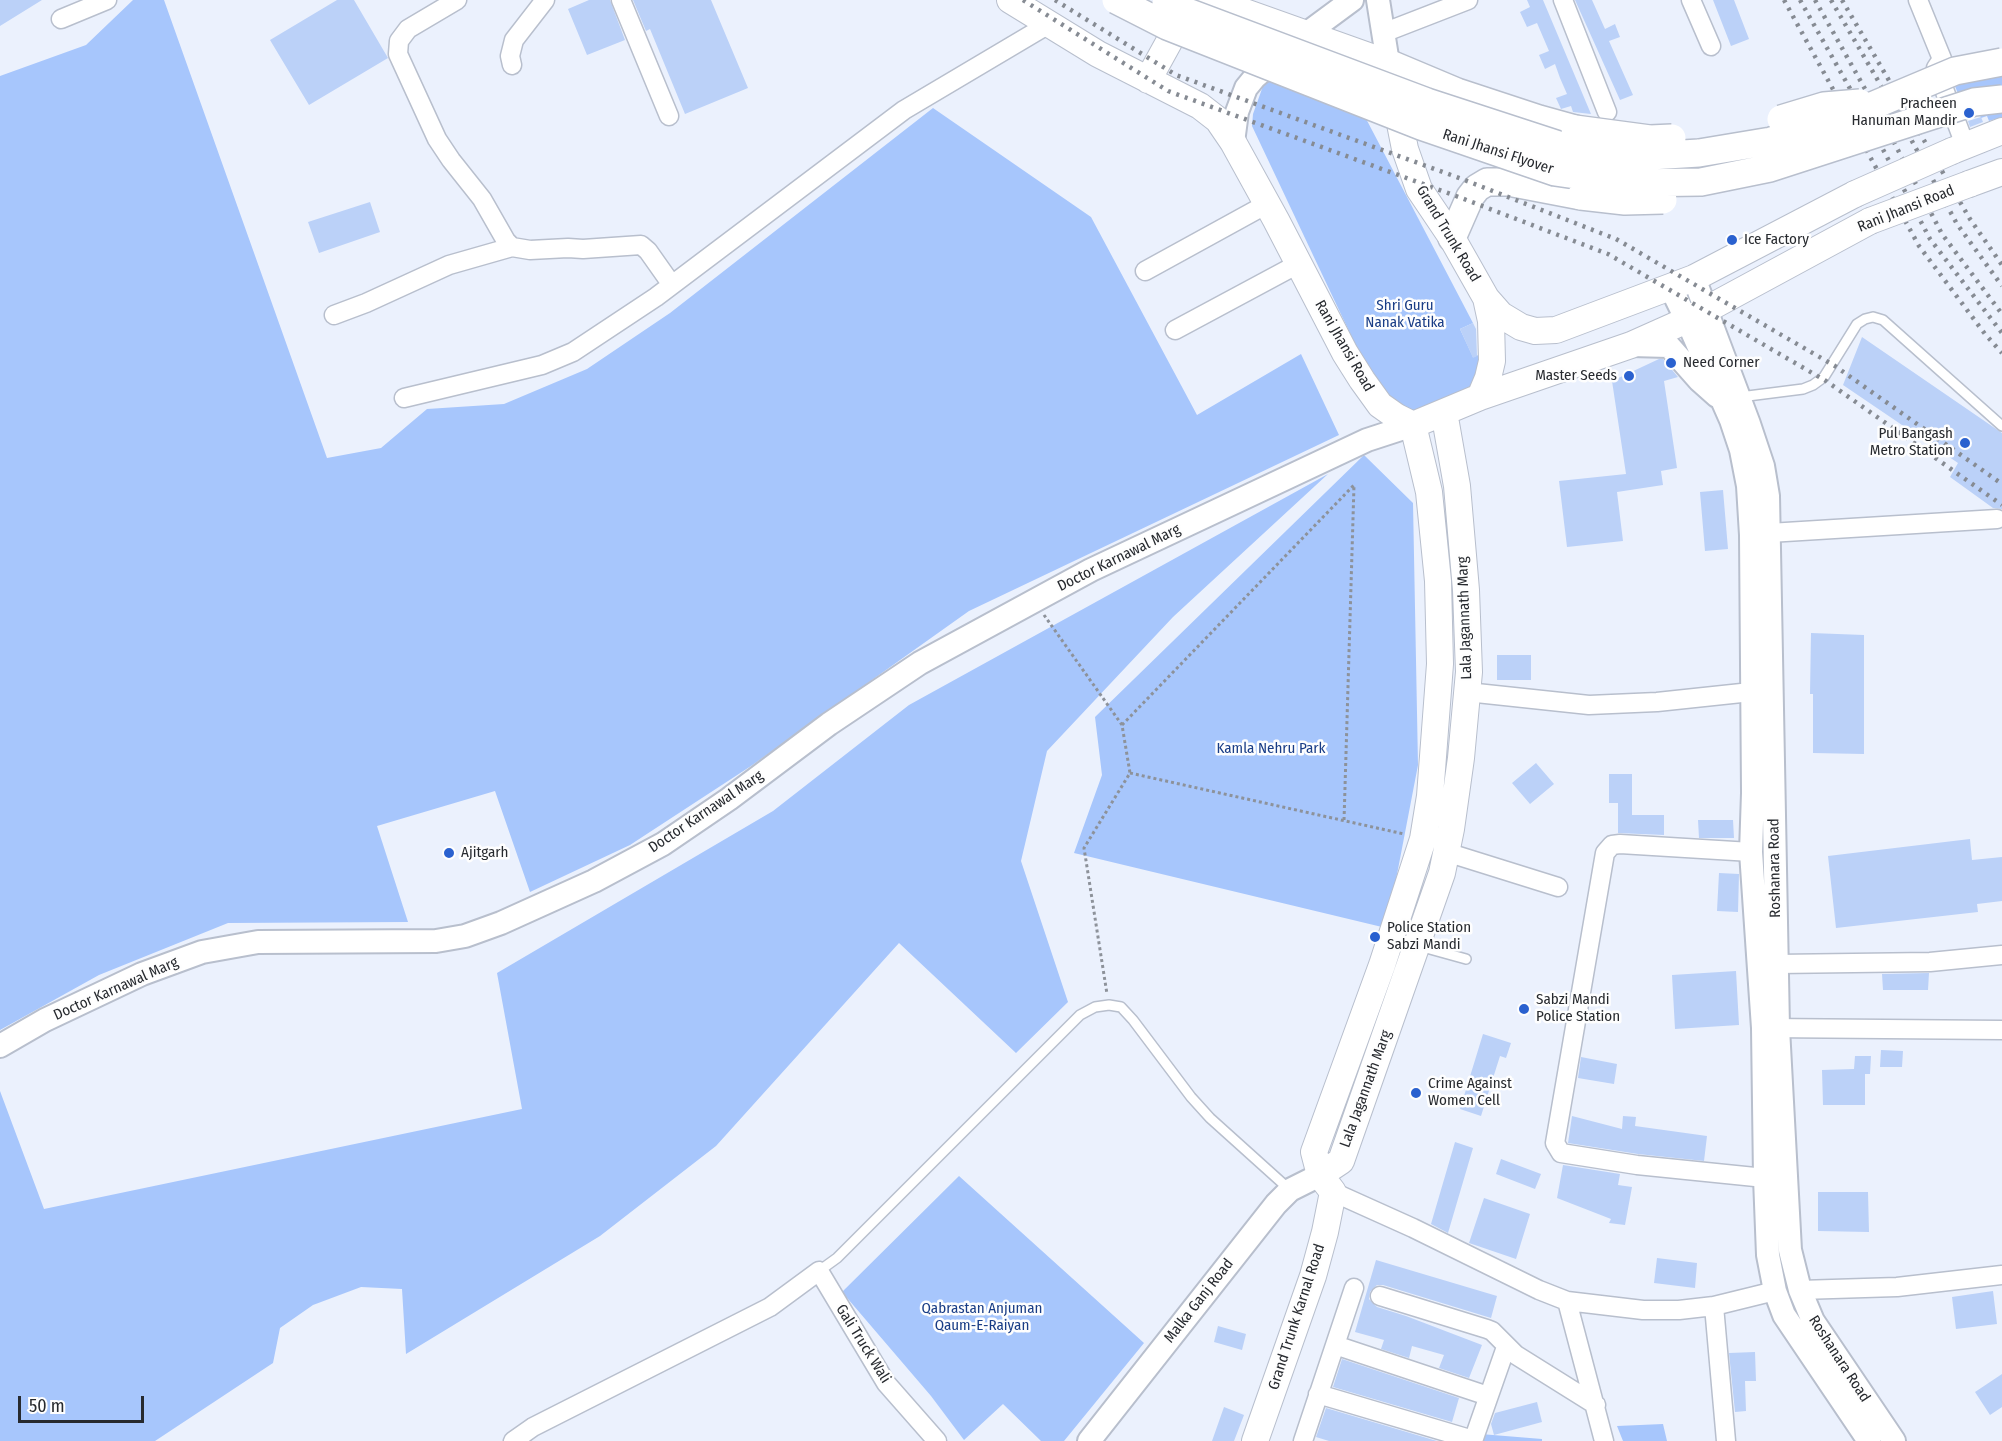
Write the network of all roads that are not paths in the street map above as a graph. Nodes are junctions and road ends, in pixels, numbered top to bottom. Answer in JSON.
{"nodes":[{"id":1,"x":107,"y":0,"type":"edge"},
{"id":2,"x":457,"y":0,"type":"edge"},
{"id":3,"x":545,"y":0,"type":"edge"},
{"id":4,"x":621,"y":0,"type":"edge"},
{"id":5,"x":1010,"y":0,"type":"edge"},
{"id":6,"x":1116,"y":0,"type":"edge"},
{"id":7,"x":1156,"y":0,"type":"edge"},
{"id":8,"x":1191,"y":0,"type":"edge"},
{"id":9,"x":1211,"y":0,"type":"edge"},
{"id":10,"x":1352,"y":0,"type":"edge"},
{"id":11,"x":1378,"y":0,"type":"edge"},
{"id":12,"x":1468,"y":0,"type":"edge"},
{"id":13,"x":1563,"y":0,"type":"edge"},
{"id":14,"x":1691,"y":0,"type":"edge"},
{"id":15,"x":1918,"y":0,"type":"edge"},
{"id":16,"x":61,"y":19,"type":"dead end"},
{"id":17,"x":1049,"y":24,"type":"junction"},
{"id":18,"x":1383,"y":33,"type":"junction"},
{"id":19,"x":1306,"y":34,"type":"junction"},
{"id":20,"x":1711,"y":46,"type":"dead end"},
{"id":21,"x":1388,"y":63,"type":"junction"},
{"id":22,"x":2002,"y":63,"type":"edge"},
{"id":23,"x":512,"y":65,"type":"dead end"},
{"id":24,"x":1148,"y":80,"type":"junction"},
{"id":25,"x":2002,"y":99,"type":"edge"},
{"id":26,"x":1883,"y":101,"type":"junction"},
{"id":27,"x":1607,"y":112,"type":"dead end"},
{"id":28,"x":669,"y":116,"type":"dead end"},
{"id":29,"x":2002,"y":130,"type":"edge"},
{"id":30,"x":1883,"y":132,"type":"junction"},
{"id":31,"x":1233,"y":142,"type":"junction"},
{"id":32,"x":1958,"y":148,"type":"junction"},
{"id":33,"x":2002,"y":172,"type":"edge"},
{"id":34,"x":1267,"y":204,"type":"junction"},
{"id":35,"x":1452,"y":238,"type":"junction"},
{"id":36,"x":512,"y":247,"type":"junction"},
{"id":37,"x":1298,"y":264,"type":"junction"},
{"id":38,"x":1145,"y":271,"type":"dead end"},
{"id":39,"x":1694,"y":278,"type":"junction"},
{"id":40,"x":672,"y":285,"type":"junction"},
{"id":41,"x":1671,"y":288,"type":"junction"},
{"id":42,"x":1486,"y":298,"type":"junction"},
{"id":43,"x":334,"y":315,"type":"dead end"},
{"id":44,"x":1697,"y":316,"type":"junction"},
{"id":45,"x":1175,"y":330,"type":"dead end"},
{"id":46,"x":1632,"y":345,"type":"junction"},
{"id":47,"x":1480,"y":397,"type":"junction"},
{"id":48,"x":404,"y":398,"type":"dead end"},
{"id":49,"x":1731,"y":399,"type":"junction"},
{"id":50,"x":1380,"y":405,"type":"junction"},
{"id":51,"x":1444,"y":412,"type":"junction"},
{"id":52,"x":1413,"y":425,"type":"junction"},
{"id":53,"x":2002,"y":426,"type":"edge"},
{"id":54,"x":1367,"y":440,"type":"junction"},
{"id":55,"x":1997,"y":519,"type":"dead end"},
{"id":56,"x":1770,"y":533,"type":"junction"},
{"id":57,"x":1467,"y":692,"type":"junction"},
{"id":58,"x":1751,"y":692,"type":"junction"},
{"id":59,"x":1425,"y":832,"type":"junction"},
{"id":60,"x":1449,"y":840,"type":"junction"},
{"id":61,"x":1751,"y":852,"type":"junction"},
{"id":62,"x":1558,"y":887,"type":"dead end"},
{"id":63,"x":1417,"y":945,"type":"junction"},
{"id":64,"x":2002,"y":955,"type":"edge"},
{"id":65,"x":1466,"y":959,"type":"dead end"},
{"id":66,"x":1777,"y":964,"type":"junction"},
{"id":67,"x":1770,"y":1028,"type":"junction"},
{"id":68,"x":2002,"y":1030,"type":"edge"},
{"id":69,"x":0,"y":1046,"type":"edge"},
{"id":70,"x":1765,"y":1178,"type":"junction"},
{"id":71,"x":1326,"y":1184,"type":"junction"},
{"id":72,"x":1290,"y":1190,"type":"junction"},
{"id":73,"x":819,"y":1271,"type":"junction"},
{"id":74,"x":2002,"y":1275,"type":"edge"},
{"id":75,"x":1354,"y":1288,"type":"dead end"},
{"id":76,"x":1800,"y":1290,"type":"junction"},
{"id":77,"x":1775,"y":1291,"type":"junction"},
{"id":78,"x":1380,"y":1296,"type":"dead end"},
{"id":79,"x":1567,"y":1300,"type":"junction"},
{"id":80,"x":1714,"y":1306,"type":"junction"},
{"id":81,"x":1335,"y":1345,"type":"junction"},
{"id":82,"x":1506,"y":1347,"type":"junction"},
{"id":83,"x":1318,"y":1394,"type":"junction"},
{"id":84,"x":1488,"y":1396,"type":"junction"},
{"id":85,"x":1596,"y":1405,"type":"junction"},
{"id":86,"x":1473,"y":1440,"type":"edge"},
{"id":87,"x":513,"y":1441,"type":"edge"},
{"id":88,"x":936,"y":1441,"type":"edge"},
{"id":89,"x":1089,"y":1441,"type":"edge"},
{"id":90,"x":1255,"y":1441,"type":"edge"},
{"id":91,"x":1304,"y":1441,"type":"edge"},
{"id":92,"x":1604,"y":1441,"type":"edge"},
{"id":93,"x":1726,"y":1441,"type":"edge"},
{"id":94,"x":1869,"y":1441,"type":"edge"},
{"id":95,"x":1894,"y":1441,"type":"edge"}],
"edges":[{"from":1,"to":16,"type":"street"},
{"from":2,"to":36,"type":"street"},
{"from":3,"to":23,"type":"street"},
{"from":4,"to":28,"type":"street"},
{"from":5,"to":17,"type":"main road","name":"Rani Jhansi Road"},
{"from":6,"to":30,"type":"main road","name":"Rani Jhansi Flyover","bridge":true},
{"from":7,"to":26,"type":"main road","name":"Rani Jhansi Flyover","bridge":true},
{"from":8,"to":24,"type":"main road"},
{"from":9,"to":19,"type":"main road"},
{"from":10,"to":19,"type":"street"},
{"from":11,"to":18,"type":"street","name":"Grand Trunk Road"},
{"from":12,"to":18,"type":"street"},
{"from":13,"to":27,"type":"street"},
{"from":14,"to":20,"type":"street"},
{"from":15,"to":32,"type":"street"},
{"from":17,"to":24,"type":"main road","name":"Rani Jhansi Road"},
{"from":17,"to":40,"type":"street"},
{"from":18,"to":21,"type":"street","name":"Grand Trunk Road"},
{"from":19,"to":21,"type":"main road"},
{"from":19,"to":31,"type":"street"},
{"from":21,"to":26,"type":"main road","bridge":true},
{"from":21,"to":35,"type":"main road","name":"Grand Trunk Road"},
{"from":22,"to":26,"type":"main road","name":"Rani Jhansi Flyover","bridge":true},
{"from":24,"to":31,"type":"main road","name":"Rani Jhansi Road"},
{"from":25,"to":30,"type":"main road","name":"Rani Jhansi Flyover","bridge":true},
{"from":29,"to":32,"type":"main road"},
{"from":30,"to":35,"type":"main road","bridge":true},
{"from":31,"to":34,"type":"main road","name":"Rani Jhansi Road"},
{"from":32,"to":39,"type":"main road","bridge":true},
{"from":33,"to":44,"type":"main road","name":"Rani Jhansi Road","bridge":true},
{"from":34,"to":37,"type":"main road","name":"Rani Jhansi Road"},
{"from":34,"to":38,"type":"street"},
{"from":35,"to":42,"type":"main road","name":"Grand Trunk Road"},
{"from":36,"to":40,"type":"street"},
{"from":36,"to":43,"type":"street"},
{"from":37,"to":45,"type":"street"},
{"from":37,"to":50,"type":"main road","name":"Rani Jhansi Road"},
{"from":39,"to":41,"type":"main road"},
{"from":39,"to":44,"type":"street","name":"Roshanara Road"},
{"from":40,"to":48,"type":"street"},
{"from":41,"to":42,"type":"main road"},
{"from":41,"to":44,"type":"street","name":"Roshanara Road"},
{"from":42,"to":47,"type":"main road","name":"Grand Trunk Road"},
{"from":44,"to":46,"type":"main road","name":"Rani Jhansi Road"},
{"from":44,"to":49,"type":"street","name":"Roshanara Road"},
{"from":46,"to":47,"type":"main road","name":"Rani Jhansi Road"},
{"from":46,"to":49,"type":"street"},
{"from":47,"to":51,"type":"main road","name":"Rani Jhansi Road"},
{"from":49,"to":53,"type":"lane"},
{"from":49,"to":56,"type":"street","name":"Roshanara Road"},
{"from":49,"to":58,"type":"street","name":"Roshanara Road"},
{"from":50,"to":52,"type":"main road","name":"Rani Jhansi Road"},
{"from":50,"to":54,"type":"street"},
{"from":51,"to":52,"type":"main road","name":"Rani Jhansi Road"},
{"from":51,"to":57,"type":"main road","name":"Lala Jagannath Marg"},
{"from":52,"to":54,"type":"street","name":"Doctor Karnawal Marg"},
{"from":52,"to":59,"type":"main road","name":"Lala Jagannath Marg"},
{"from":54,"to":69,"type":"street","name":"Doctor Karnawal Marg"},
{"from":55,"to":56,"type":"street"},
{"from":56,"to":66,"type":"street","name":"Roshanara Road"},
{"from":57,"to":58,"type":"street"},
{"from":57,"to":60,"type":"main road","name":"Lala Jagannath Marg"},
{"from":58,"to":61,"type":"street","name":"Roshanara Road"},
{"from":59,"to":60,"type":"main road"},
{"from":59,"to":71,"type":"main road","name":"Lala Jagannath Marg"},
{"from":60,"to":62,"type":"street"},
{"from":60,"to":63,"type":"main road","name":"Lala Jagannath Marg"},
{"from":61,"to":67,"type":"street","name":"Roshanara Road"},
{"from":61,"to":70,"type":"street"},
{"from":63,"to":65,"type":"lane"},
{"from":63,"to":71,"type":"main road","name":"Lala Jagannath Marg"},
{"from":64,"to":66,"type":"street"},
{"from":66,"to":67,"type":"street","name":"Roshanara Road"},
{"from":67,"to":68,"type":"street"},
{"from":67,"to":70,"type":"street","name":"Roshanara Road"},
{"from":67,"to":76,"type":"street","name":"Roshanara Road"},
{"from":70,"to":77,"type":"street","name":"Roshanara Road"},
{"from":71,"to":72,"type":"street","name":"Malka Ganj Road"},
{"from":71,"to":79,"type":"street"},
{"from":71,"to":90,"type":"main road","name":"Grand Trunk Karnal Road"},
{"from":72,"to":73,"type":"lane"},
{"from":72,"to":89,"type":"street","name":"Malka Ganj Road"},
{"from":73,"to":87,"type":"street"},
{"from":73,"to":88,"type":"street","name":"Gali Truck Wali"},
{"from":74,"to":76,"type":"street"},
{"from":75,"to":81,"type":"street"},
{"from":76,"to":95,"type":"street","name":"Roshanara Road"},
{"from":77,"to":80,"type":"street"},
{"from":77,"to":94,"type":"street","name":"Roshanara Road"},
{"from":78,"to":82,"type":"street"},
{"from":79,"to":80,"type":"street"},
{"from":79,"to":85,"type":"street"},
{"from":80,"to":93,"type":"street"},
{"from":81,"to":83,"type":"street"},
{"from":81,"to":84,"type":"street"},
{"from":82,"to":84,"type":"street"},
{"from":82,"to":85,"type":"street"},
{"from":83,"to":86,"type":"street"},
{"from":83,"to":91,"type":"street"},
{"from":84,"to":86,"type":"street"},
{"from":85,"to":92,"type":"street"}]}
